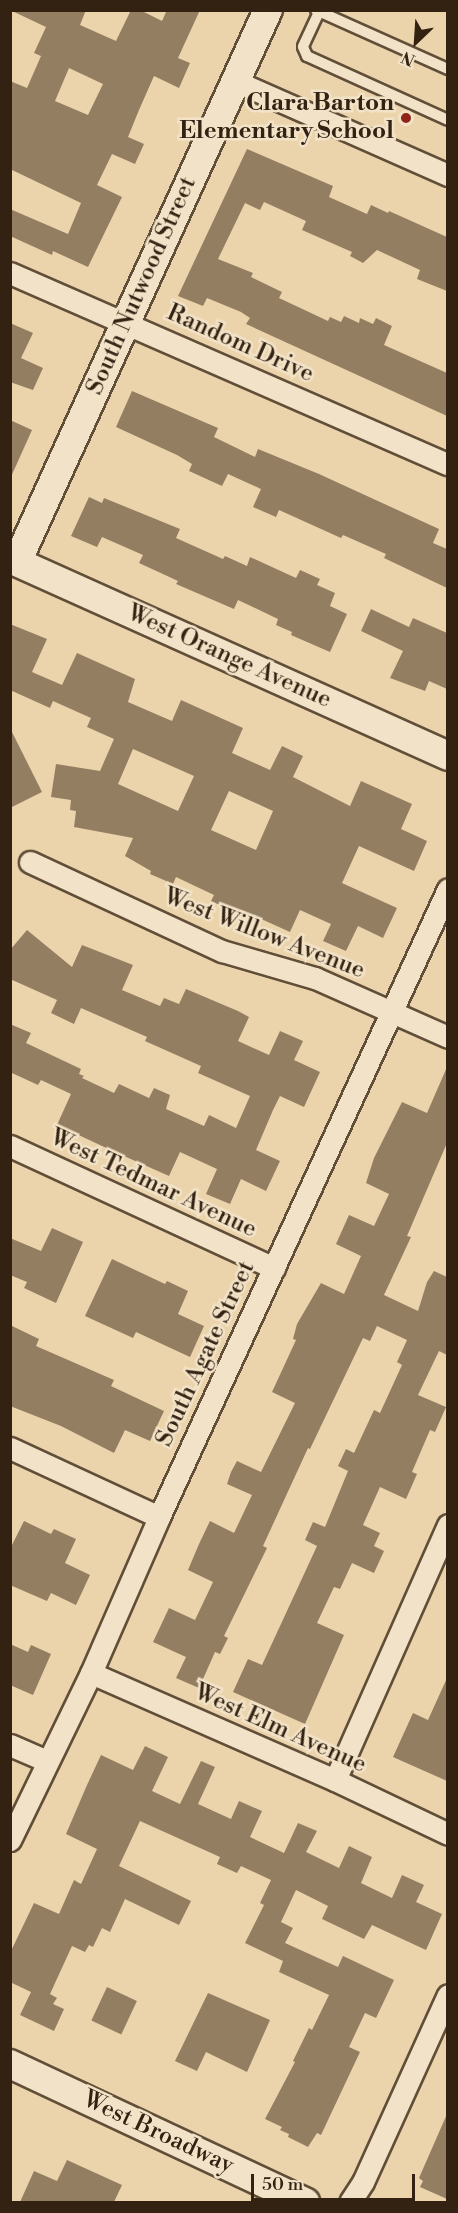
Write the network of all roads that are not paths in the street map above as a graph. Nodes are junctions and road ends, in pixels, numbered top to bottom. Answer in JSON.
{"nodes":[{"id":1,"x":268,"y":10,"type":"edge"},
{"id":2,"x":318,"y":11,"type":"edge"},
{"id":3,"x":447,"y":69,"type":"edge"},
{"id":4,"x":235,"y":81,"type":"junction"},
{"id":5,"x":447,"y":120,"type":"edge"},
{"id":6,"x":447,"y":175,"type":"edge"},
{"id":7,"x":10,"y":273,"type":"edge"},
{"id":8,"x":125,"y":322,"type":"junction"},
{"id":9,"x":447,"y":464,"type":"edge"},
{"id":10,"x":14,"y":561,"type":"edge"},
{"id":11,"x":447,"y":756,"type":"edge"},
{"id":12,"x":30,"y":862,"type":"dead end"},
{"id":13,"x":447,"y":889,"type":"edge"},
{"id":14,"x":391,"y":1012,"type":"junction"},
{"id":15,"x":447,"y":1037,"type":"edge"},
{"id":16,"x":10,"y":1146,"type":"edge"},
{"id":17,"x":274,"y":1268,"type":"junction"},
{"id":18,"x":10,"y":1448,"type":"edge"},
{"id":19,"x":159,"y":1517,"type":"junction"},
{"id":20,"x":447,"y":1525,"type":"edge"},
{"id":21,"x":91,"y":1673,"type":"junction"},
{"id":22,"x":10,"y":1745,"type":"edge"},
{"id":23,"x":46,"y":1761,"type":"junction"},
{"id":24,"x":334,"y":1780,"type":"junction"},
{"id":25,"x":447,"y":1834,"type":"edge"},
{"id":26,"x":10,"y":1840,"type":"edge"},
{"id":27,"x":447,"y":1995,"type":"edge"},
{"id":28,"x":10,"y":2064,"type":"edge"},
{"id":29,"x":305,"y":2202,"type":"edge"},
{"id":30,"x":350,"y":2202,"type":"edge"}],
"edges":[{"from":1,"to":4,"type":"street","name":"South Nutwood Street"},
{"from":2,"to":3,"type":"lane"},
{"from":2,"to":5,"type":"lane"},
{"from":4,"to":6,"type":"street"},
{"from":4,"to":8,"type":"street","name":"South Nutwood Street"},
{"from":7,"to":8,"type":"street","name":"Random Drive"},
{"from":8,"to":9,"type":"street","name":"Random Drive"},
{"from":8,"to":10,"type":"street","name":"South Nutwood Street"},
{"from":10,"to":11,"type":"street","name":"West Orange Avenue"},
{"from":12,"to":14,"type":"street","name":"West Willow Avenue"},
{"from":13,"to":14,"type":"street","name":"South Agate Street"},
{"from":14,"to":15,"type":"street","name":"West Willow Avenue"},
{"from":14,"to":17,"type":"street","name":"South Agate Street"},
{"from":16,"to":17,"type":"street","name":"West Tedmar Avenue"},
{"from":17,"to":19,"type":"street","name":"South Agate Street"},
{"from":18,"to":19,"type":"street"},
{"from":19,"to":21,"type":"street","name":"South Agate Street"},
{"from":20,"to":24,"type":"street"},
{"from":21,"to":23,"type":"street","name":"South Agate Street"},
{"from":21,"to":24,"type":"street","name":"West Elm Avenue"},
{"from":22,"to":23,"type":"street"},
{"from":23,"to":26,"type":"street","name":"South Agate Street"},
{"from":24,"to":25,"type":"street","name":"West Elm Avenue"},
{"from":27,"to":30,"type":"street"},
{"from":28,"to":29,"type":"street","name":"West Broadway"}]}
